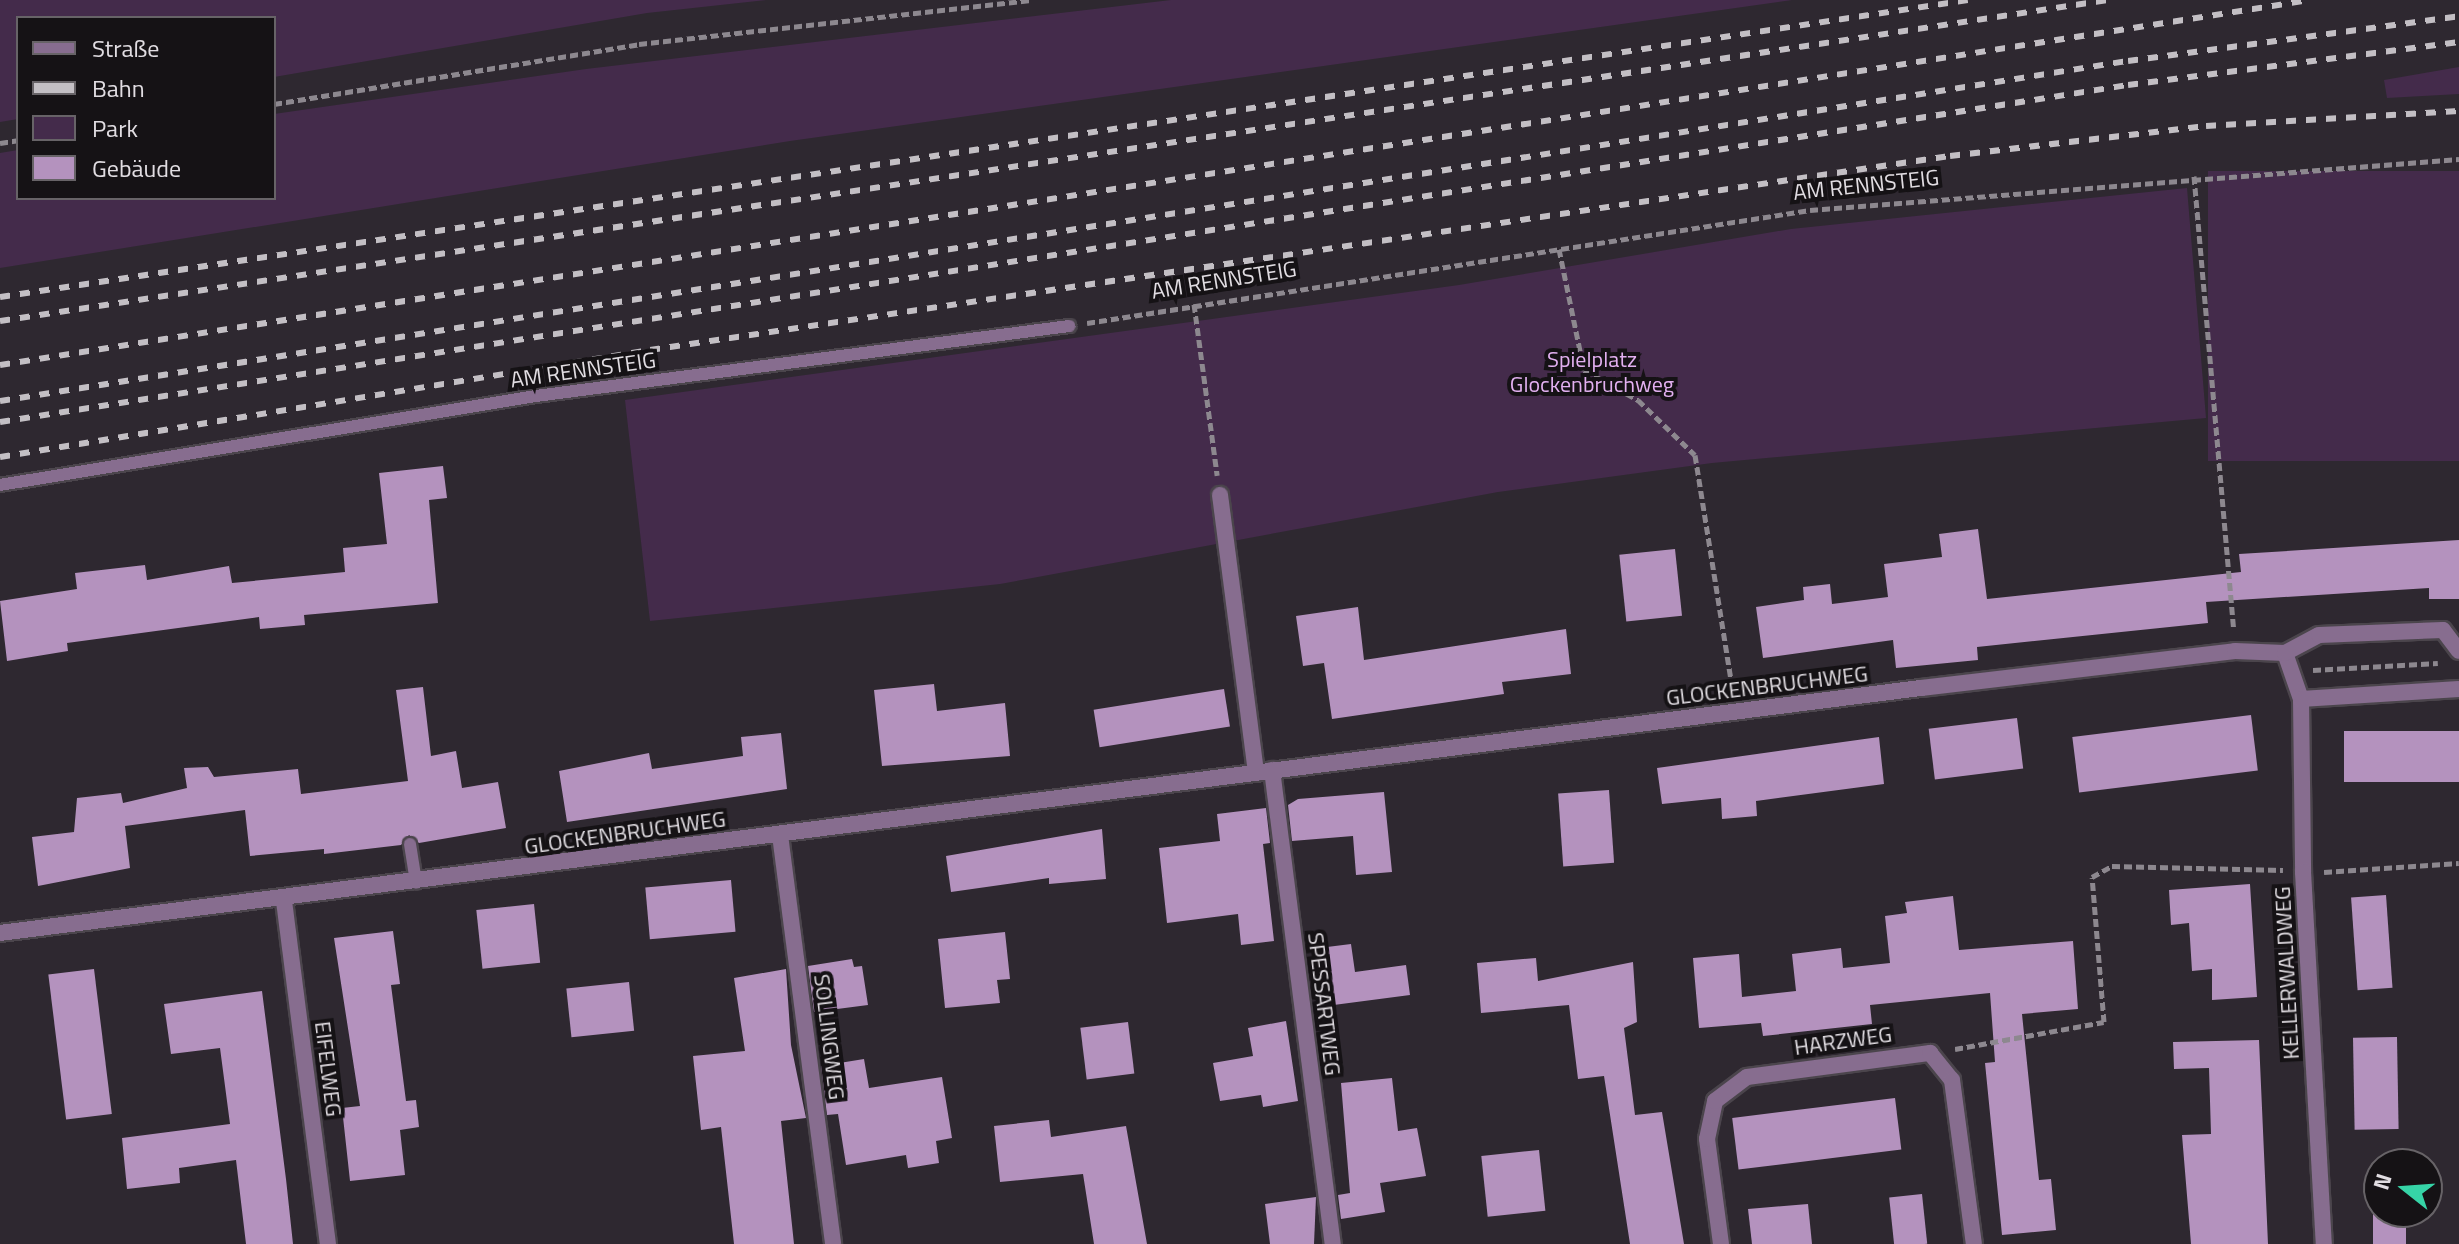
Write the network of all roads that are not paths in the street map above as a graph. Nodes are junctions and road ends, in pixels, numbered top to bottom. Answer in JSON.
{"nodes":[{"id":1,"x":1069,"y":326,"type":"road end"},
{"id":2,"x":0,"y":485,"type":"edge"},
{"id":3,"x":1220,"y":495,"type":"road end"},
{"id":4,"x":2459,"y":651,"type":"edge"},
{"id":5,"x":2285,"y":653,"type":"junction"},
{"id":6,"x":2459,"y":689,"type":"edge"},
{"id":7,"x":2301,"y":699,"type":"junction"},
{"id":8,"x":1264,"y":772,"type":"junction"},
{"id":9,"x":780,"y":835,"type":"junction"},
{"id":10,"x":410,"y":844,"type":"dead end"},
{"id":11,"x":416,"y":883,"type":"junction"},
{"id":12,"x":284,"y":901,"type":"junction"},
{"id":13,"x":0,"y":933,"type":"edge"},
{"id":14,"x":328,"y":1244,"type":"edge"},
{"id":15,"x":833,"y":1244,"type":"edge"},
{"id":16,"x":1333,"y":1244,"type":"edge"},
{"id":17,"x":1721,"y":1244,"type":"edge"},
{"id":18,"x":1974,"y":1244,"type":"edge"},
{"id":19,"x":2324,"y":1244,"type":"edge"}],
"edges":[{"from":1,"to":2,"type":"lane","name":"AM RENNSTEIG"},
{"from":3,"to":8,"type":"street"},
{"from":4,"to":5,"type":"street","name":"GLOCKENBRUCHWEG"},
{"from":5,"to":7,"type":"street"},
{"from":5,"to":8,"type":"street","name":"GLOCKENBRUCHWEG"},
{"from":6,"to":7,"type":"street"},
{"from":7,"to":19,"type":"street","name":"KELLERWALDWEG"},
{"from":8,"to":9,"type":"street","name":"GLOCKENBRUCHWEG"},
{"from":8,"to":16,"type":"street","name":"SPESSARTWEG"},
{"from":9,"to":11,"type":"street","name":"GLOCKENBRUCHWEG"},
{"from":9,"to":15,"type":"street","name":"SOLLINGWEG"},
{"from":10,"to":11,"type":"lane"},
{"from":11,"to":12,"type":"street","name":"GLOCKENBRUCHWEG"},
{"from":12,"to":13,"type":"street","name":"GLOCKENBRUCHWEG"},
{"from":12,"to":14,"type":"street","name":"EIFELWEG"},
{"from":17,"to":18,"type":"street","name":"HARZWEG"}]}
